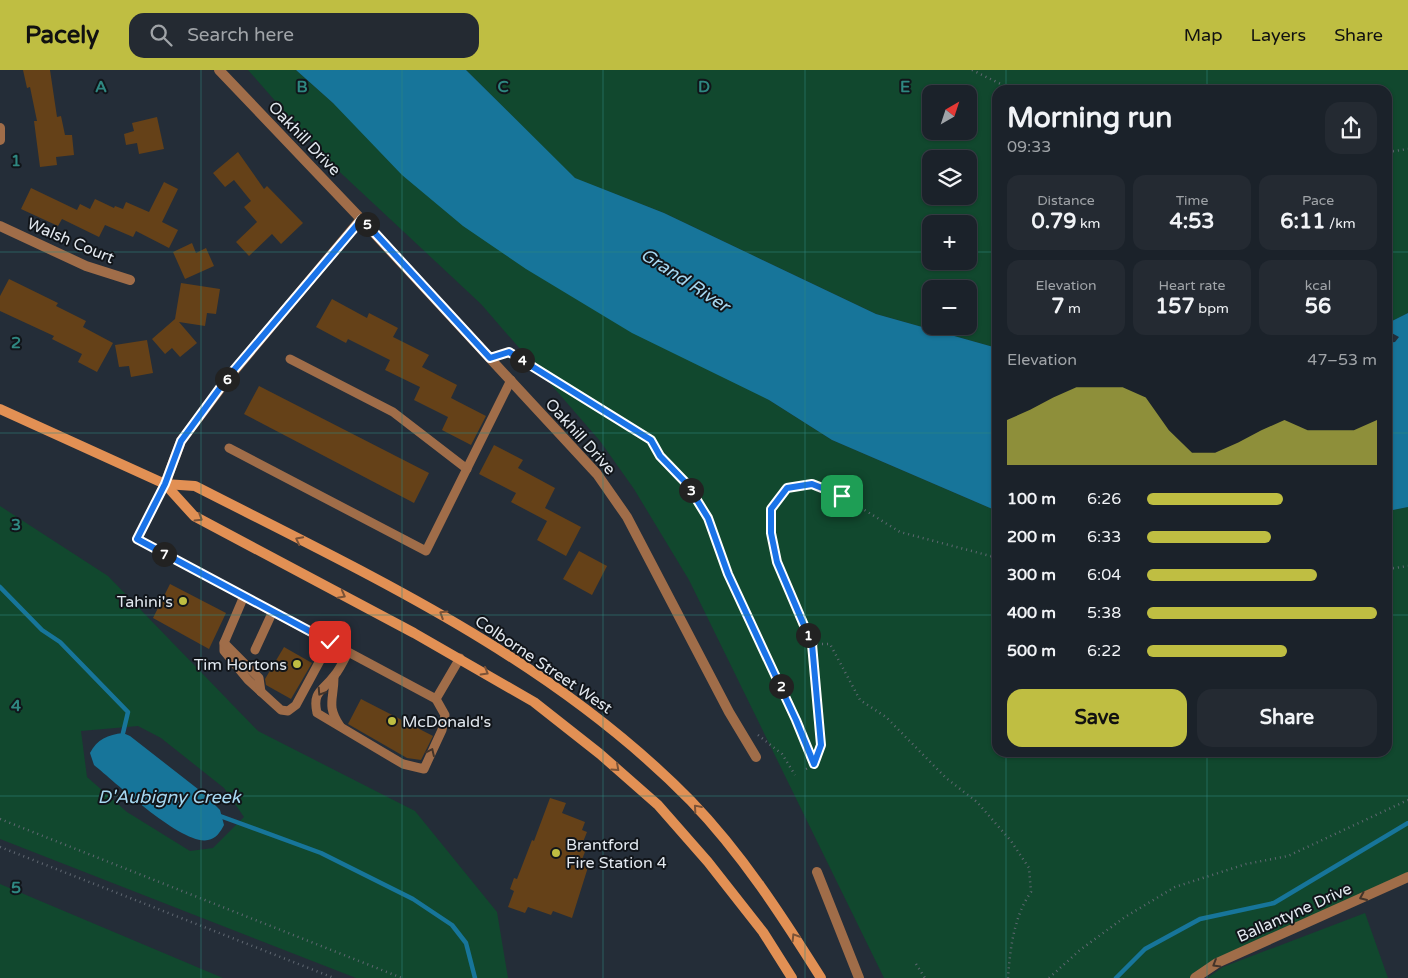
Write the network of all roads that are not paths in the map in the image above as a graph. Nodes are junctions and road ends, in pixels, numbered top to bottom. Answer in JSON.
{"nodes":[{"id":1,"x":220,"y":70,"type":"edge"},
{"id":2,"x":0,"y":128,"type":"edge"},
{"id":3,"x":0,"y":140,"type":"edge"},
{"id":4,"x":362,"y":219,"type":"junction"},
{"id":5,"x":0,"y":226,"type":"edge"},
{"id":6,"x":130,"y":280,"type":"dead end"},
{"id":7,"x":290,"y":358,"type":"dead end"},
{"id":8,"x":511,"y":380,"type":"junction"},
{"id":9,"x":0,"y":408,"type":"edge"},
{"id":10,"x":229,"y":448,"type":"dead end"},
{"id":11,"x":467,"y":469,"type":"junction"},
{"id":12,"x":165,"y":484,"type":"junction"},
{"id":13,"x":244,"y":596,"type":"junction"},
{"id":14,"x":273,"y":611,"type":"junction"},
{"id":15,"x":330,"y":642,"type":"junction"},
{"id":16,"x":255,"y":650,"type":"dead end"},
{"id":17,"x":348,"y":652,"type":"junction"},
{"id":18,"x":460,"y":658,"type":"junction"},
{"id":19,"x":334,"y":677,"type":"junction"},
{"id":20,"x":436,"y":699,"type":"junction"},
{"id":21,"x":341,"y":728,"type":"junction"},
{"id":22,"x":756,"y":757,"type":"dead end"},
{"id":23,"x":817,"y":872,"type":"dead end"},
{"id":24,"x":1408,"y":877,"type":"edge"},
{"id":25,"x":792,"y":978,"type":"edge"},
{"id":26,"x":821,"y":978,"type":"edge"},
{"id":27,"x":859,"y":978,"type":"edge"},
{"id":28,"x":1195,"y":978,"type":"edge"}],
"edges":[{"from":1,"to":4,"type":"street","name":"Oakhill Drive"},
{"from":2,"to":3,"type":"street"},
{"from":4,"to":8,"type":"street","name":"Oakhill Drive"},
{"from":4,"to":12,"type":"street"},
{"from":5,"to":6,"type":"street","name":"Walsh Court"},
{"from":7,"to":11,"type":"lane"},
{"from":8,"to":11,"type":"lane"},
{"from":8,"to":22,"type":"street","name":"Oakhill Drive"},
{"from":9,"to":12,"type":"main road","name":"Colborne Street West"},
{"from":10,"to":11,"type":"lane"},
{"from":12,"to":13,"type":"lane"},
{"from":12,"to":18,"type":"main road","name":"Colborne Street West","one_way":true},
{"from":26,"to":12,"type":"main road","name":"Colborne Street West","one_way":true},
{"from":13,"to":14,"type":"lane"},
{"from":13,"to":15,"type":"lane"},
{"from":14,"to":15,"type":"lane"},
{"from":14,"to":16,"type":"lane"},
{"from":15,"to":17,"type":"lane"},
{"from":17,"to":19,"type":"lane"},
{"from":17,"to":20,"type":"lane"},
{"from":18,"to":20,"type":"lane"},
{"from":18,"to":25,"type":"main road","name":"Colborne Street West","one_way":true},
{"from":19,"to":21,"type":"lane"},
{"from":19,"to":21,"type":"lane","one_way":true},
{"from":21,"to":20,"type":"lane","one_way":true},
{"from":23,"to":27,"type":"street"},
{"from":24,"to":28,"type":"street","name":"Ballantyne Drive","one_way":true}]}
